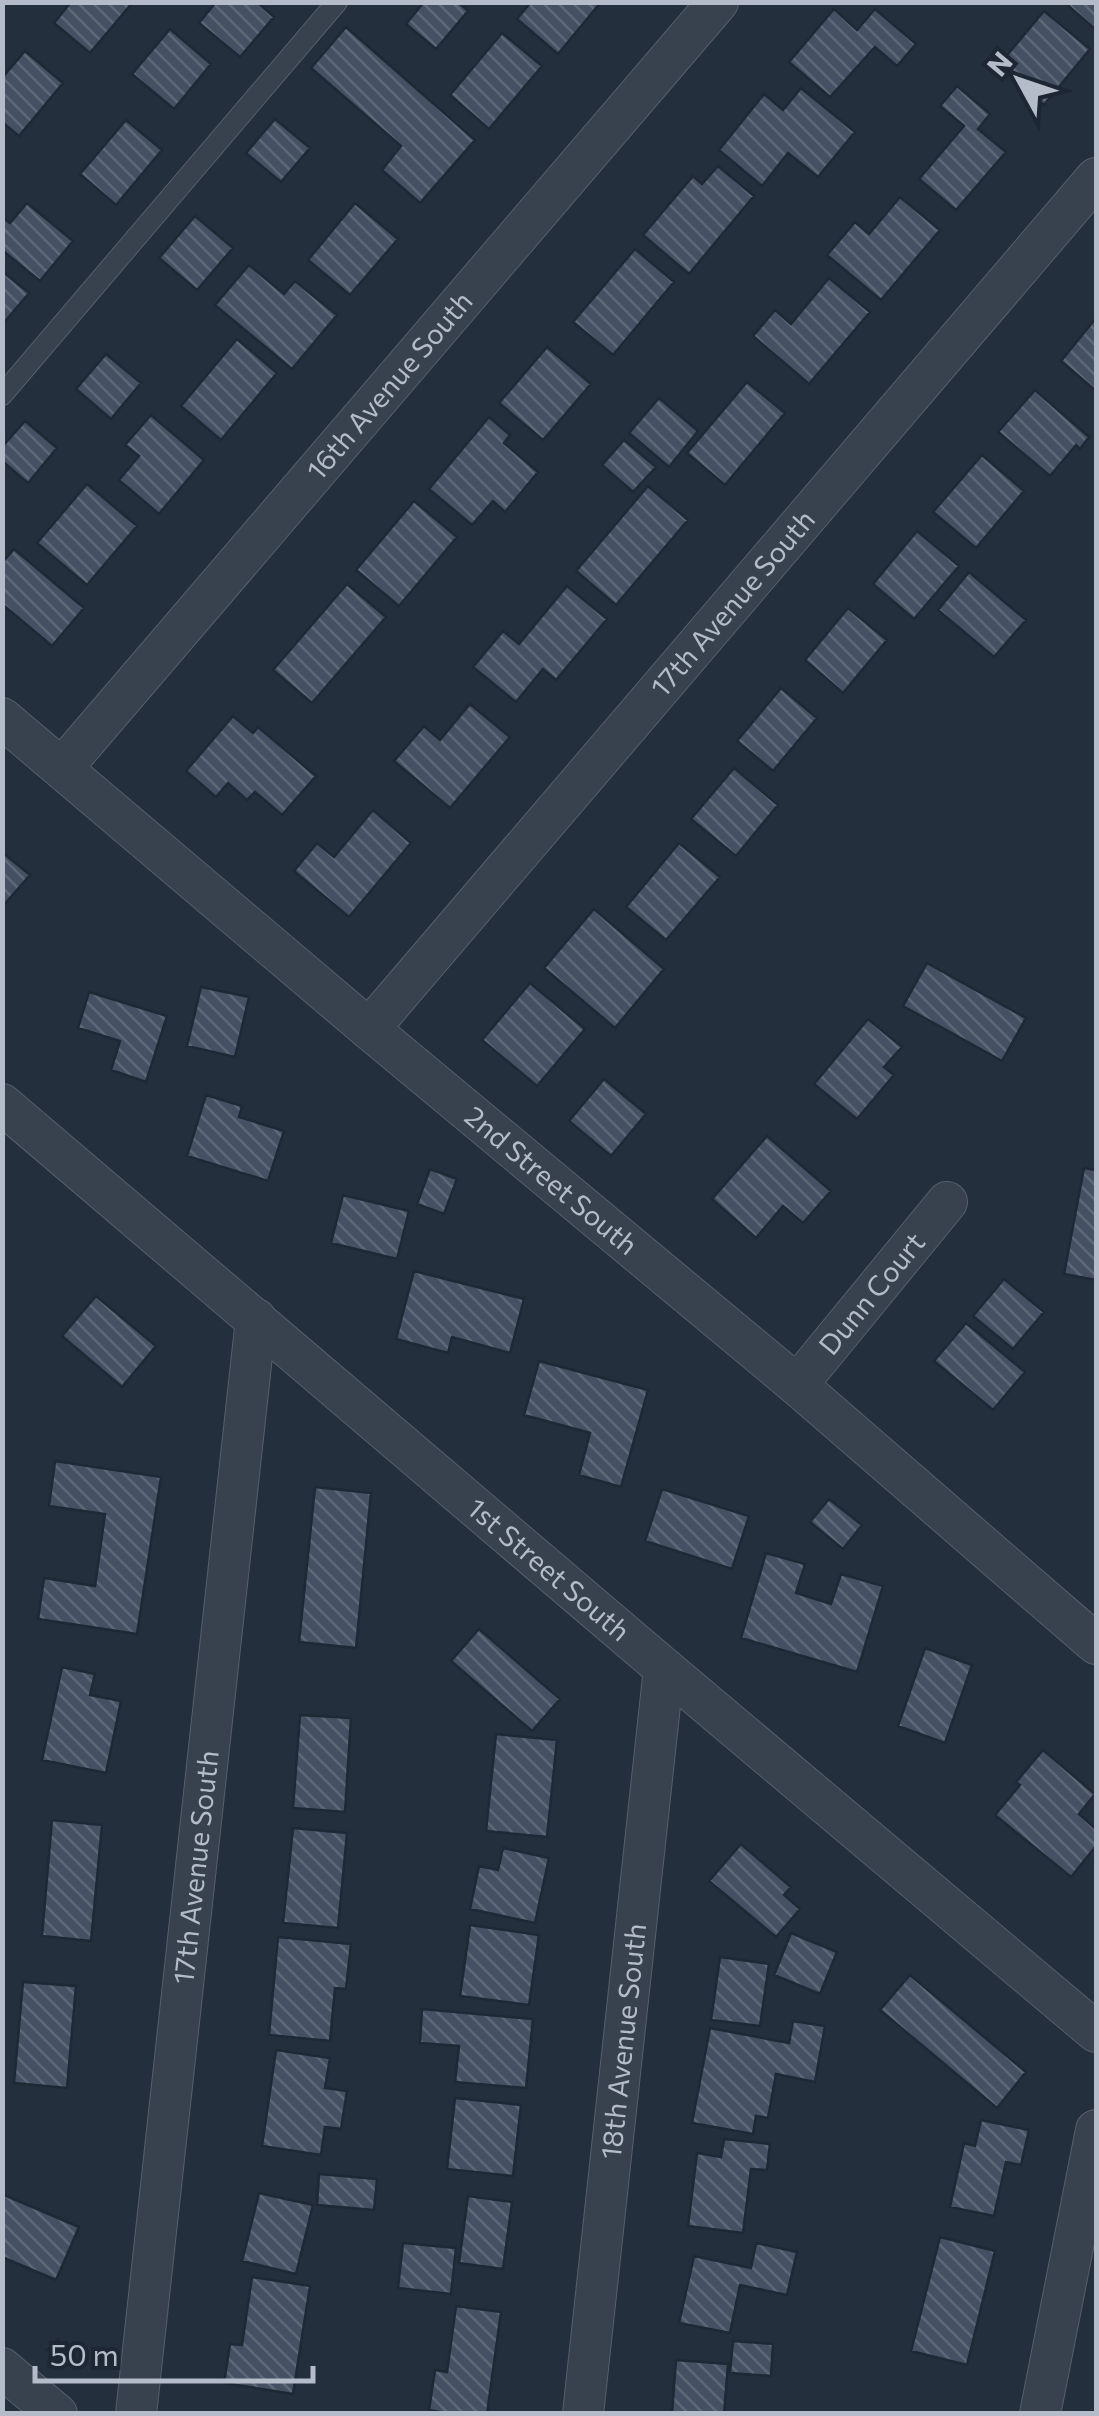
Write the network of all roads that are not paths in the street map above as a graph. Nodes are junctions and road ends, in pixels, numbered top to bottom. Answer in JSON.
{"nodes":[{"id":1,"x":337,"y":2,"type":"edge"},
{"id":2,"x":718,"y":2,"type":"edge"},
{"id":3,"x":1096,"y":178,"type":"edge"},
{"id":4,"x":2,"y":395,"type":"edge"},
{"id":5,"x":2,"y":718,"type":"edge"},
{"id":6,"x":63,"y":767,"type":"junction"},
{"id":7,"x":369,"y":1029,"type":"junction"},
{"id":8,"x":2,"y":1104,"type":"edge"},
{"id":9,"x":947,"y":1202,"type":"dead end"},
{"id":10,"x":256,"y":1319,"type":"junction"},
{"id":11,"x":797,"y":1385,"type":"junction"},
{"id":12,"x":1096,"y":1644,"type":"edge"},
{"id":13,"x":664,"y":1668,"type":"junction"},
{"id":14,"x":1096,"y":2032,"type":"edge"},
{"id":15,"x":1096,"y":2130,"type":"edge"},
{"id":16,"x":2,"y":2368,"type":"edge"},
{"id":17,"x":57,"y":2414,"type":"edge"},
{"id":18,"x":136,"y":2414,"type":"edge"},
{"id":19,"x":582,"y":2414,"type":"edge"},
{"id":20,"x":1040,"y":2414,"type":"edge"}],
"edges":[{"from":1,"to":4,"type":"lane"},
{"from":2,"to":6,"type":"street","name":"16th Avenue South"},
{"from":3,"to":7,"type":"street","name":"17th Avenue South"},
{"from":5,"to":6,"type":"street","name":"2nd Street South"},
{"from":6,"to":7,"type":"street","name":"2nd Street South"},
{"from":7,"to":11,"type":"street","name":"2nd Street South"},
{"from":8,"to":10,"type":"street","name":"1st Street South"},
{"from":9,"to":11,"type":"street","name":"Dunn Court"},
{"from":10,"to":13,"type":"street","name":"1st Street South"},
{"from":10,"to":18,"type":"street","name":"17th Avenue South"},
{"from":11,"to":12,"type":"street","name":"2nd Street South"},
{"from":13,"to":14,"type":"street","name":"1st Street South"},
{"from":13,"to":19,"type":"street","name":"18th Avenue South"},
{"from":15,"to":20,"type":"street"},
{"from":16,"to":17,"type":"street"}]}
